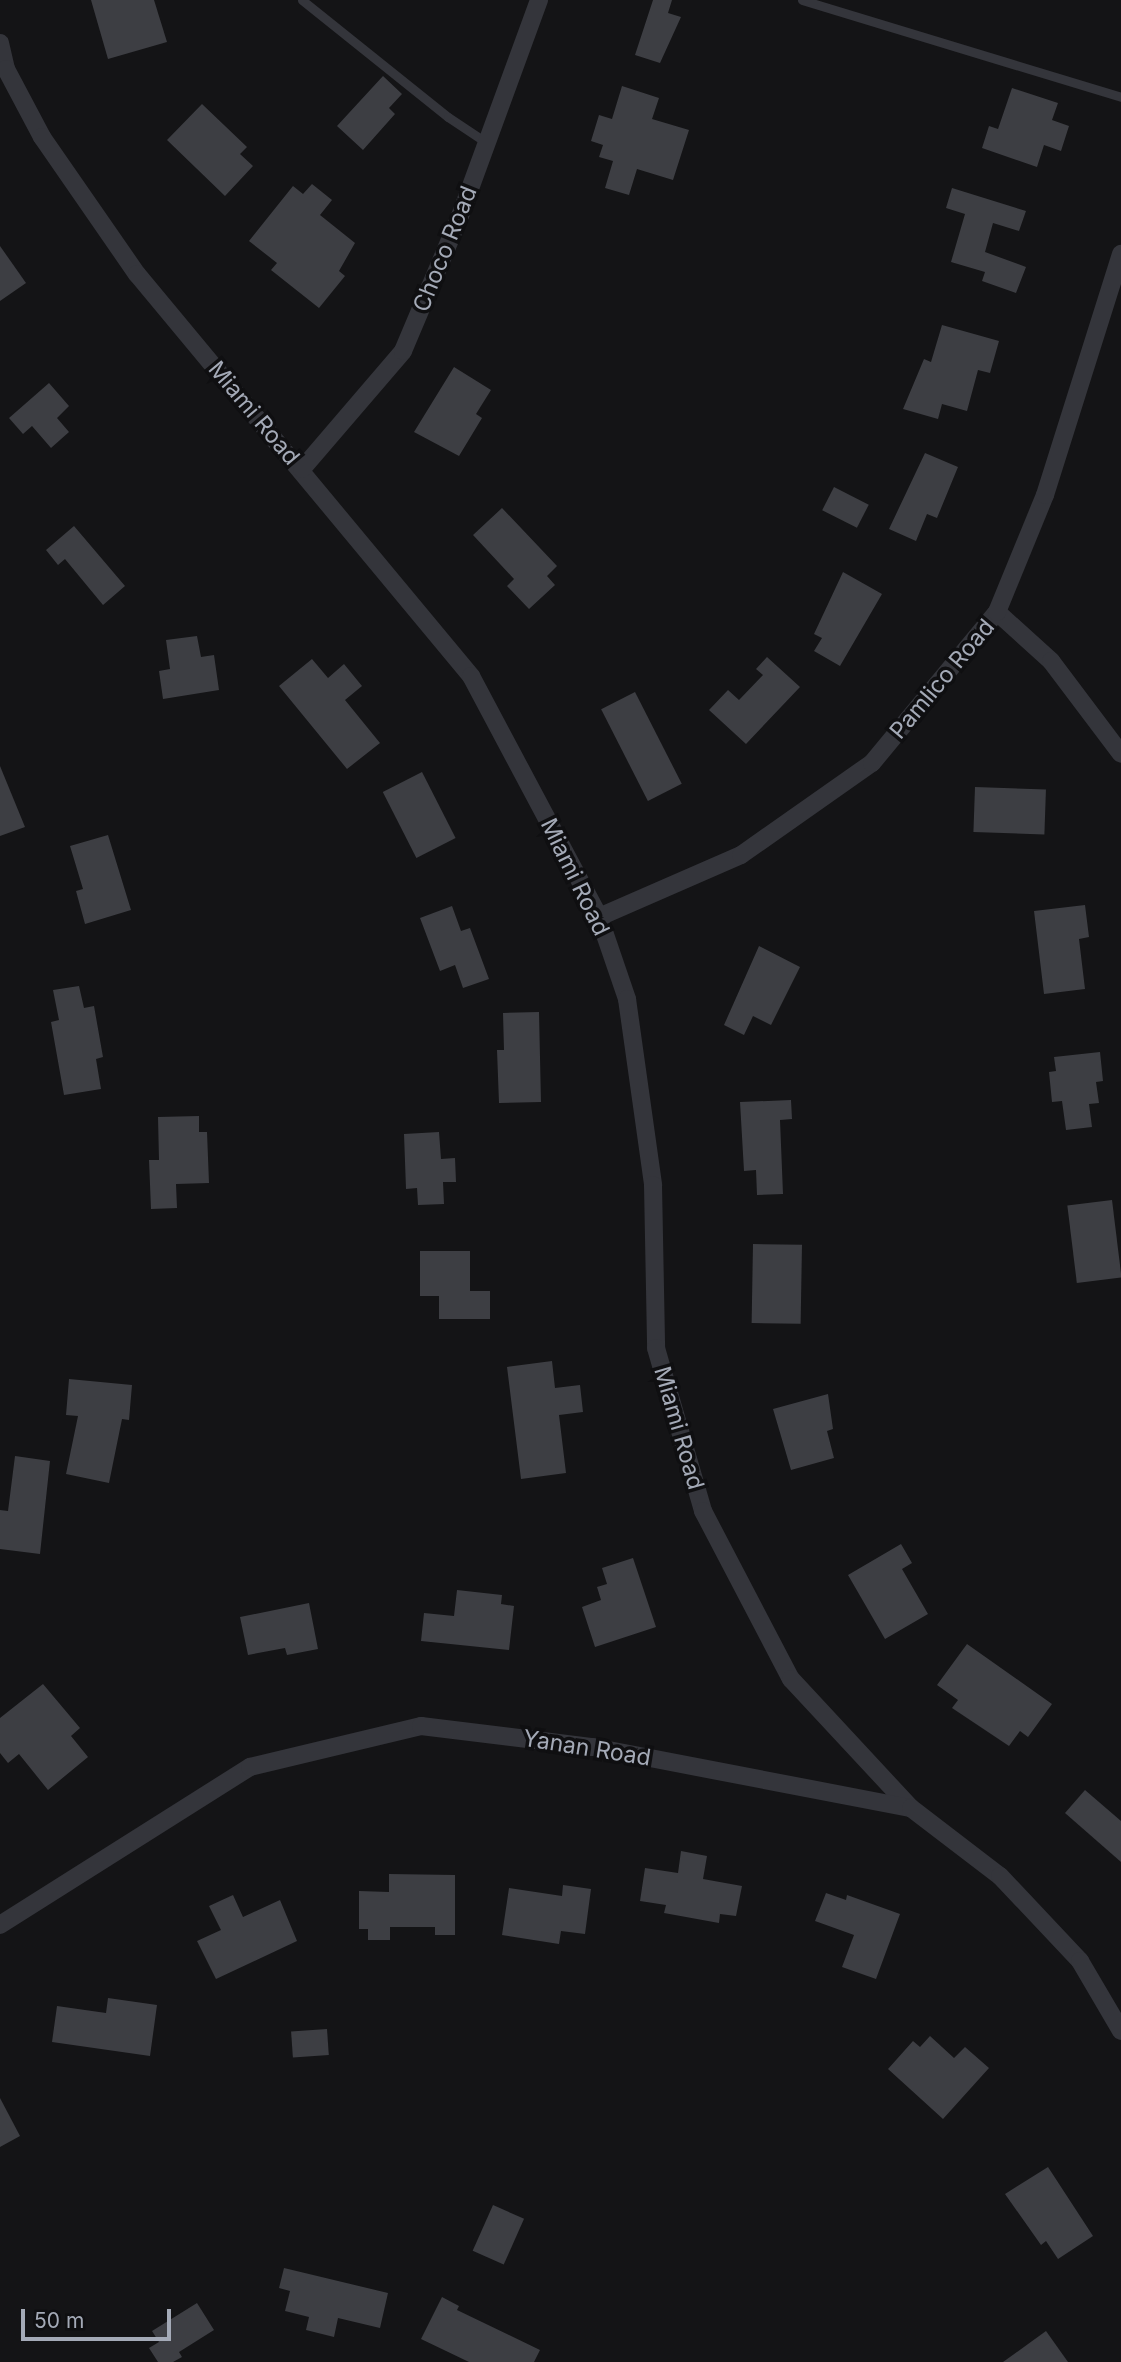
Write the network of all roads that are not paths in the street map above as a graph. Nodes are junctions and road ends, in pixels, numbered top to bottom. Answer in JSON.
{"nodes":[{"id":1,"x":302,"y":0,"type":"edge"},
{"id":2,"x":539,"y":0,"type":"edge"},
{"id":3,"x":802,"y":0,"type":"edge"},
{"id":4,"x":0,"y":44,"type":"edge"},
{"id":5,"x":1121,"y":97,"type":"edge"},
{"id":6,"x":487,"y":143,"type":"junction"},
{"id":7,"x":1121,"y":254,"type":"edge"},
{"id":8,"x":302,"y":469,"type":"junction"},
{"id":9,"x":997,"y":612,"type":"junction"},
{"id":10,"x":1121,"y":754,"type":"edge"},
{"id":11,"x":599,"y":916,"type":"junction"},
{"id":12,"x":911,"y":1808,"type":"junction"},
{"id":13,"x":0,"y":1925,"type":"edge"},
{"id":14,"x":1121,"y":2031,"type":"edge"}],
"edges":[{"from":1,"to":6,"type":"lane"},
{"from":2,"to":6,"type":"street","name":"Choco Road"},
{"from":3,"to":5,"type":"lane"},
{"from":4,"to":8,"type":"street","name":"Miami Road"},
{"from":6,"to":8,"type":"street","name":"Choco Road"},
{"from":7,"to":9,"type":"street","name":"Pamlico Road"},
{"from":8,"to":11,"type":"street","name":"Miami Road"},
{"from":9,"to":10,"type":"street"},
{"from":9,"to":11,"type":"street","name":"Pamlico Road"},
{"from":11,"to":12,"type":"street","name":"Miami Road"},
{"from":12,"to":13,"type":"street","name":"Yanan Road"},
{"from":12,"to":14,"type":"street","name":"Yanan Road"}]}
